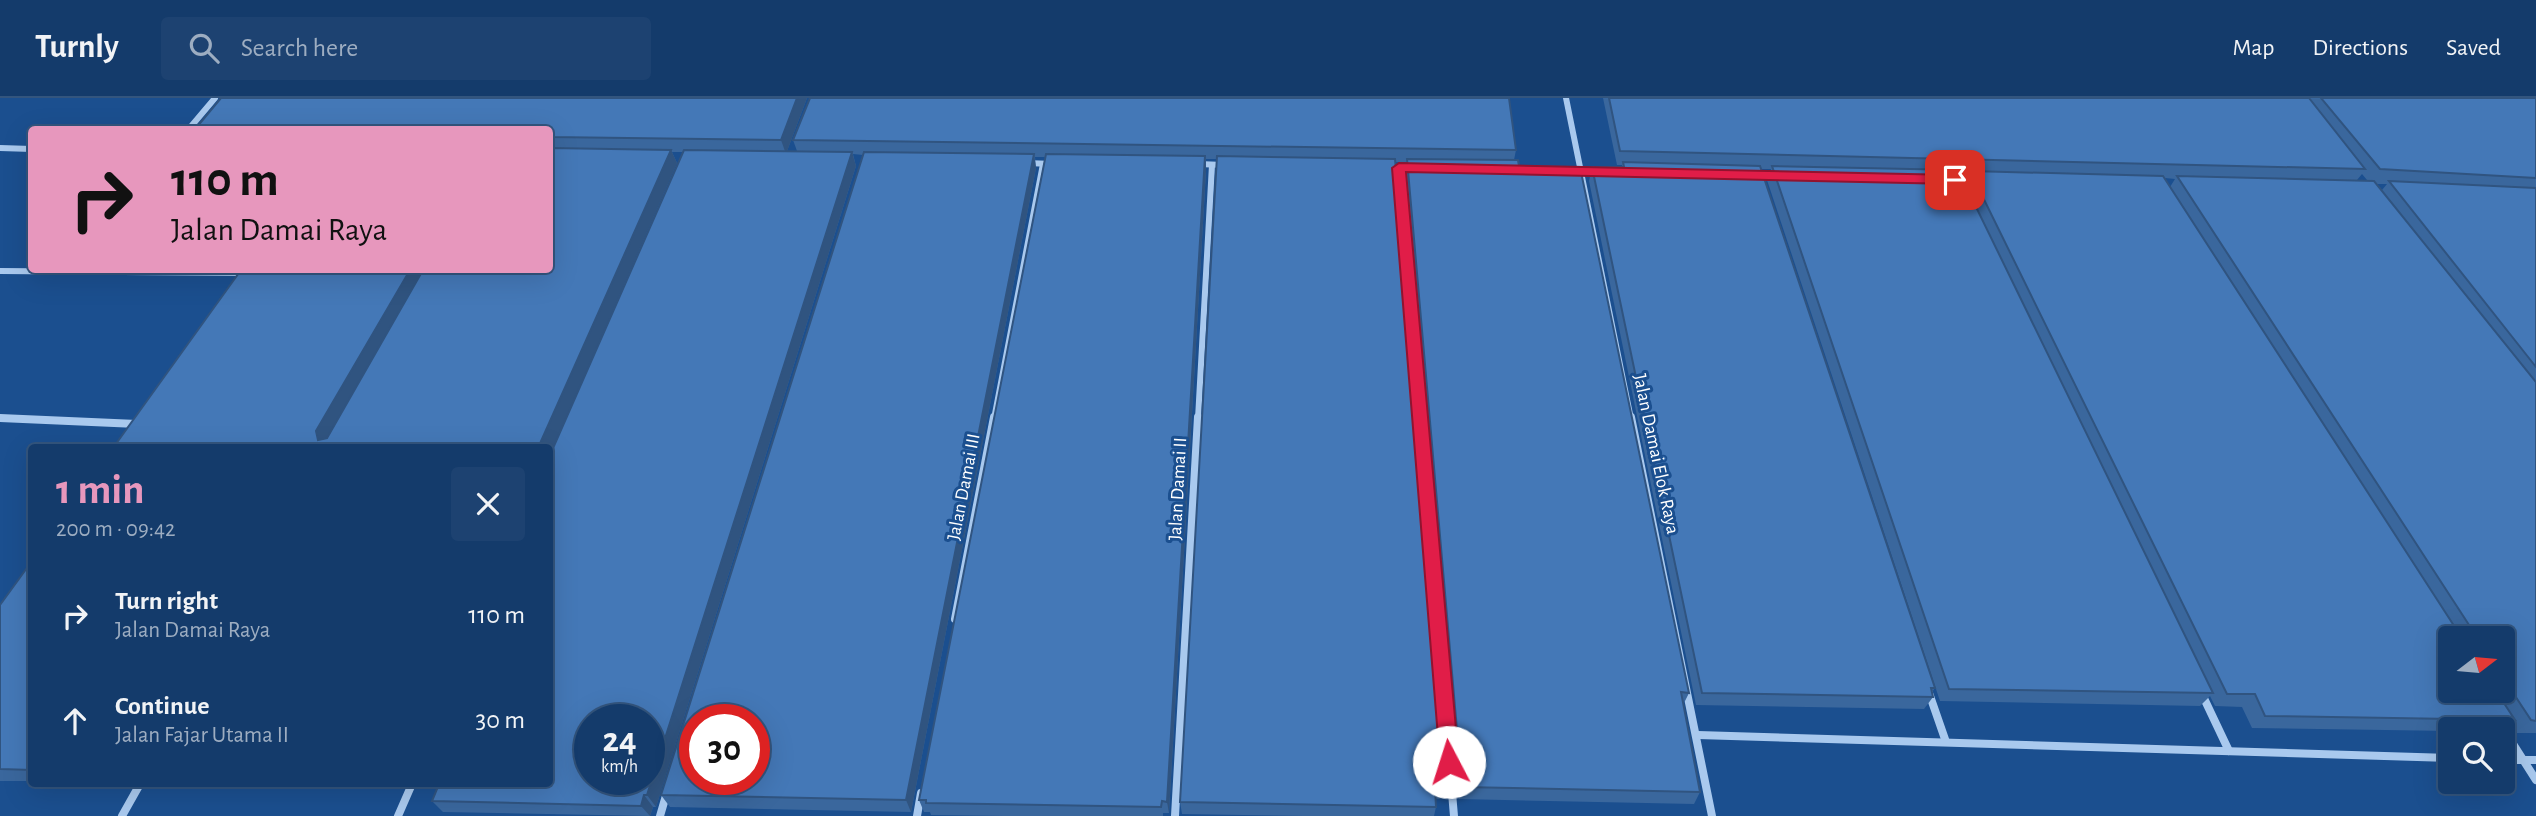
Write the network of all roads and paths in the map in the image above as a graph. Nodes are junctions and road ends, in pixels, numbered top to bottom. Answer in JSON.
{"nodes":[{"id":1,"x":215,"y":98,"type":"edge"},
{"id":2,"x":1566,"y":98,"type":"edge"},
{"id":3,"x":191,"y":126,"type":"edge"},
{"id":4,"x":0,"y":148,"type":"edge"},
{"id":5,"x":28,"y":149,"type":"edge"},
{"id":6,"x":1015,"y":163,"type":"edge"},
{"id":7,"x":1043,"y":163,"type":"junction"},
{"id":8,"x":1056,"y":164,"type":"edge"},
{"id":9,"x":1186,"y":164,"type":"edge"},
{"id":10,"x":1212,"y":164,"type":"junction"},
{"id":11,"x":1239,"y":165,"type":"edge"},
{"id":12,"x":1372,"y":167,"type":"edge"},
{"id":13,"x":1399,"y":168,"type":"junction"},
{"id":14,"x":1426,"y":168,"type":"edge"},
{"id":15,"x":1560,"y":170,"type":"edge"},
{"id":16,"x":1581,"y":170,"type":"junction"},
{"id":17,"x":1606,"y":171,"type":"edge"},
{"id":18,"x":0,"y":271,"type":"edge"},
{"id":19,"x":28,"y":271,"type":"edge"},
{"id":20,"x":252,"y":273,"type":"edge"},
{"id":21,"x":244,"y":284,"type":"edge"},
{"id":22,"x":0,"y":418,"type":"edge"},
{"id":23,"x":139,"y":432,"type":"edge"},
{"id":24,"x":954,"y":626,"type":"edge"},
{"id":25,"x":1927,"y":685,"type":"edge"},
{"id":26,"x":2200,"y":689,"type":"edge"},
{"id":27,"x":2494,"y":714,"type":"edge"},
{"id":28,"x":1698,"y":735,"type":"junction"},
{"id":29,"x":1946,"y":742,"type":"junction"},
{"id":30,"x":2229,"y":751,"type":"junction"},
{"id":31,"x":2438,"y":758,"type":"edge"},
{"id":32,"x":2515,"y":761,"type":"edge"},
{"id":33,"x":2524,"y":761,"type":"junction"},
{"id":34,"x":2536,"y":761,"type":"edge"},
{"id":35,"x":672,"y":777,"type":"edge"},
{"id":36,"x":2536,"y":780,"type":"edge"},
{"id":37,"x":138,"y":787,"type":"edge"},
{"id":38,"x":411,"y":787,"type":"edge"},
{"id":39,"x":922,"y":789,"type":"edge"},
{"id":40,"x":122,"y":816,"type":"edge"},
{"id":41,"x":398,"y":816,"type":"edge"},
{"id":42,"x":660,"y":816,"type":"edge"},
{"id":43,"x":917,"y":816,"type":"edge"},
{"id":44,"x":1175,"y":816,"type":"edge"},
{"id":45,"x":1454,"y":816,"type":"edge"},
{"id":46,"x":1712,"y":816,"type":"edge"}],
"edges":[{"from":1,"to":3,"type":"street"},
{"from":2,"to":16,"type":"street","name":"Jalan Damai Elok Raya"},
{"from":4,"to":5,"type":"street"},
{"from":6,"to":7,"type":"street"},
{"from":7,"to":8,"type":"street"},
{"from":7,"to":24,"type":"street","name":"Jalan Damai III"},
{"from":9,"to":10,"type":"street"},
{"from":10,"to":11,"type":"street"},
{"from":10,"to":44,"type":"street","name":"Jalan Damai II"},
{"from":12,"to":13,"type":"street"},
{"from":13,"to":14,"type":"street"},
{"from":13,"to":45,"type":"street"},
{"from":15,"to":16,"type":"street"},
{"from":16,"to":17,"type":"street"},
{"from":16,"to":28,"type":"street","name":"Jalan Damai Elok Raya"},
{"from":18,"to":19,"type":"street"},
{"from":20,"to":21,"type":"street"},
{"from":22,"to":23,"type":"street"},
{"from":25,"to":29,"type":"street"},
{"from":26,"to":30,"type":"street"},
{"from":27,"to":33,"type":"street"},
{"from":28,"to":29,"type":"street"},
{"from":28,"to":46,"type":"street","name":"Jalan Damai Elok Raya"},
{"from":29,"to":30,"type":"street"},
{"from":30,"to":31,"type":"street"},
{"from":32,"to":33,"type":"street"},
{"from":33,"to":34,"type":"street"},
{"from":33,"to":36,"type":"street"},
{"from":35,"to":42,"type":"street"},
{"from":37,"to":40,"type":"street"},
{"from":38,"to":41,"type":"street"},
{"from":39,"to":43,"type":"street"}]}
